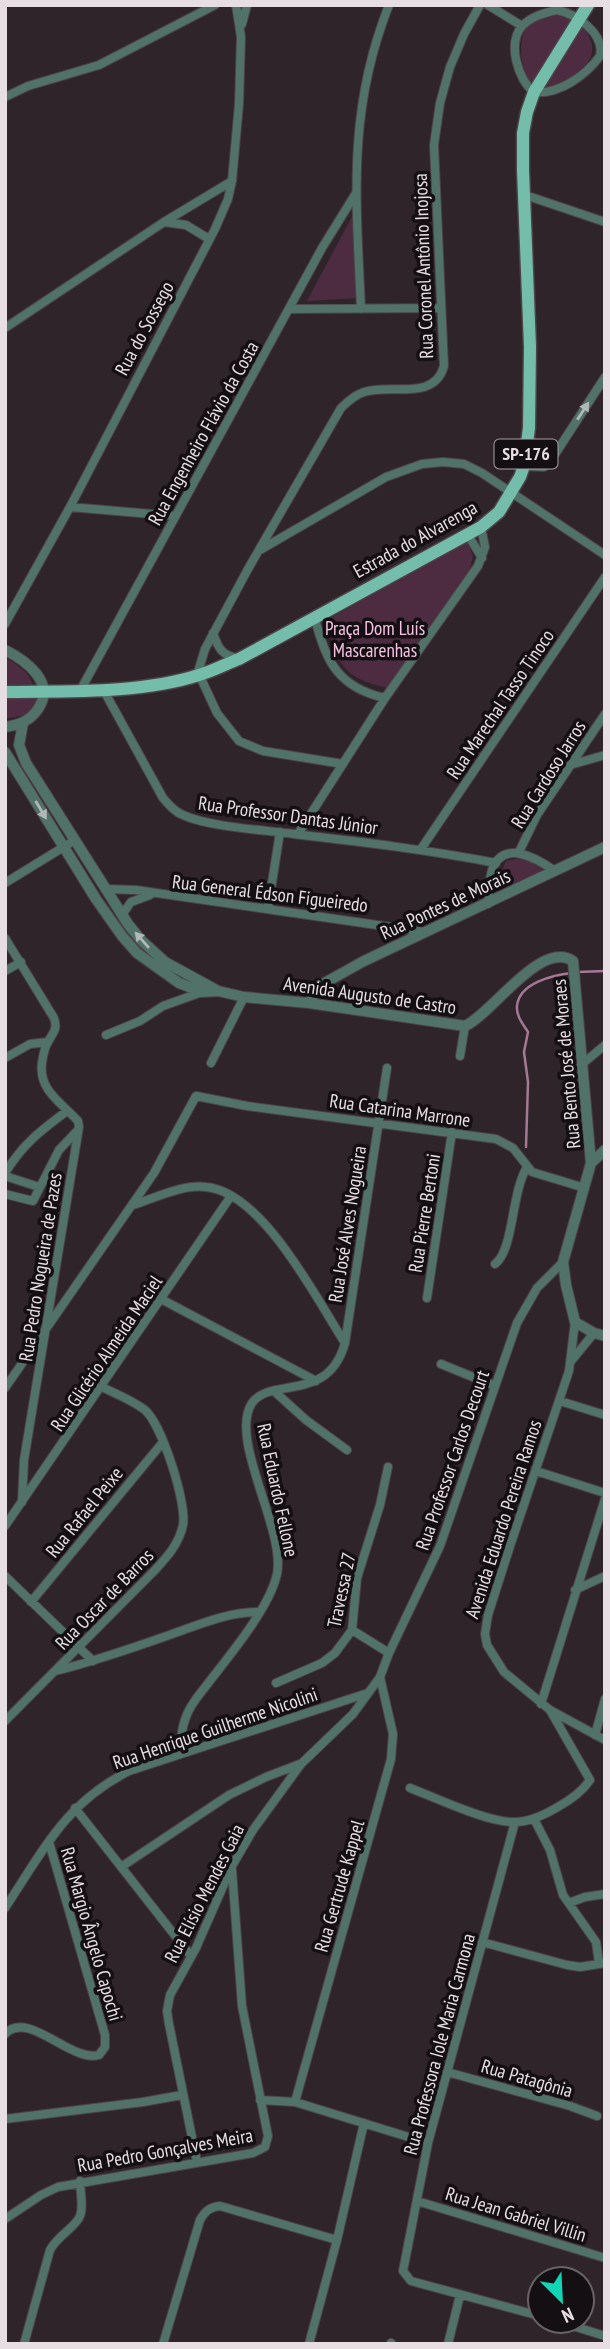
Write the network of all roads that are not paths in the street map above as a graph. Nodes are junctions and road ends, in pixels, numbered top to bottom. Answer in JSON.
{"nodes":[{"id":1,"x":215,"y":5,"type":"edge"},
{"id":2,"x":236,"y":5,"type":"edge"},
{"id":3,"x":247,"y":5,"type":"edge"},
{"id":4,"x":389,"y":5,"type":"edge"},
{"id":5,"x":480,"y":5,"type":"edge"},
{"id":6,"x":488,"y":5,"type":"edge"},
{"id":7,"x":588,"y":5,"type":"edge"},
{"id":8,"x":205,"y":8,"type":"edge"},
{"id":9,"x":580,"y":18,"type":"junction"},
{"id":10,"x":522,"y":26,"type":"junction"},
{"id":11,"x":241,"y":27,"type":"junction"},
{"id":12,"x":603,"y":50,"type":"edge"},
{"id":13,"x":534,"y":92,"type":"junction"},
{"id":14,"x":5,"y":97,"type":"edge"},
{"id":15,"x":232,"y":181,"type":"junction"},
{"id":16,"x":356,"y":193,"type":"junction"},
{"id":17,"x":525,"y":195,"type":"junction"},
{"id":18,"x":164,"y":222,"type":"junction"},
{"id":19,"x":605,"y":222,"type":"edge"},
{"id":20,"x":209,"y":239,"type":"junction"},
{"id":21,"x":441,"y":308,"type":"junction"},
{"id":22,"x":289,"y":309,"type":"junction"},
{"id":23,"x":361,"y":309,"type":"junction"},
{"id":24,"x":5,"y":328,"type":"edge"},
{"id":25,"x":605,"y":377,"type":"edge"},
{"id":26,"x":524,"y":466,"type":"junction"},
{"id":27,"x":512,"y":493,"type":"junction"},
{"id":28,"x":69,"y":507,"type":"junction"},
{"id":29,"x":174,"y":516,"type":"junction"},
{"id":30,"x":481,"y":527,"type":"junction"},
{"id":31,"x":468,"y":535,"type":"junction"},
{"id":32,"x":258,"y":552,"type":"junction"},
{"id":33,"x":605,"y":555,"type":"edge"},
{"id":34,"x":482,"y":558,"type":"junction"},
{"id":35,"x":605,"y":578,"type":"edge"},
{"id":36,"x":314,"y":618,"type":"junction"},
{"id":37,"x":5,"y":624,"type":"edge"},
{"id":38,"x":214,"y":633,"type":"junction"},
{"id":39,"x":5,"y":650,"type":"edge"},
{"id":40,"x":239,"y":659,"type":"junction"},
{"id":41,"x":199,"y":676,"type":"junction"},
{"id":42,"x":103,"y":689,"type":"junction"},
{"id":43,"x":80,"y":691,"type":"junction"},
{"id":44,"x":5,"y":692,"type":"edge"},
{"id":45,"x":45,"y":692,"type":"junction"},
{"id":46,"x":385,"y":698,"type":"junction"},
{"id":47,"x":605,"y":714,"type":"edge"},
{"id":48,"x":23,"y":723,"type":"junction"},
{"id":49,"x":5,"y":727,"type":"edge"},
{"id":50,"x":5,"y":752,"type":"edge"},
{"id":51,"x":605,"y":755,"type":"edge"},
{"id":52,"x":26,"y":763,"type":"junction"},
{"id":53,"x":342,"y":764,"type":"junction"},
{"id":54,"x":570,"y":765,"type":"junction"},
{"id":55,"x":16,"y":768,"type":"junction"},
{"id":56,"x":279,"y":832,"type":"junction"},
{"id":57,"x":298,"y":834,"type":"junction"},
{"id":58,"x":75,"y":840,"type":"junction"},
{"id":59,"x":605,"y":847,"type":"edge"},
{"id":60,"x":64,"y":848,"type":"junction"},
{"id":61,"x":421,"y":849,"type":"junction"},
{"id":62,"x":519,"y":852,"type":"junction"},
{"id":63,"x":496,"y":863,"type":"junction"},
{"id":64,"x":555,"y":871,"type":"junction"},
{"id":65,"x":5,"y":883,"type":"edge"},
{"id":66,"x":105,"y":889,"type":"junction"},
{"id":67,"x":153,"y":894,"type":"junction"},
{"id":68,"x":488,"y":904,"type":"junction"},
{"id":69,"x":268,"y":908,"type":"junction"},
{"id":70,"x":122,"y":915,"type":"junction"},
{"id":71,"x":425,"y":932,"type":"junction"},
{"id":72,"x":5,"y":938,"type":"edge"},
{"id":73,"x":20,"y":962,"type":"junction"},
{"id":74,"x":574,"y":962,"type":"joint"},
{"id":75,"x":5,"y":971,"type":"edge"},
{"id":76,"x":218,"y":991,"type":"junction"},
{"id":77,"x":202,"y":992,"type":"junction"},
{"id":78,"x":244,"y":997,"type":"junction"},
{"id":79,"x":309,"y":1003,"type":"junction"},
{"id":80,"x":465,"y":1026,"type":"junction"},
{"id":81,"x":106,"y":1035,"type":"dead end"},
{"id":82,"x":48,"y":1042,"type":"junction"},
{"id":83,"x":605,"y":1045,"type":"edge"},
{"id":84,"x":460,"y":1056,"type":"dead end"},
{"id":85,"x":5,"y":1058,"type":"edge"},
{"id":86,"x":211,"y":1063,"type":"dead end"},
{"id":87,"x":581,"y":1065,"type":"junction"},
{"id":88,"x":387,"y":1068,"type":"dead end"},
{"id":89,"x":67,"y":1111,"type":"junction"},
{"id":90,"x":379,"y":1122,"type":"junction"},
{"id":91,"x":78,"y":1126,"type":"junction"},
{"id":92,"x":452,"y":1132,"type":"junction"},
{"id":93,"x":605,"y":1150,"type":"edge"},
{"id":94,"x":591,"y":1163,"type":"junction"},
{"id":95,"x":527,"y":1167,"type":"junction"},
{"id":96,"x":5,"y":1175,"type":"edge"},
{"id":97,"x":38,"y":1187,"type":"junction"},
{"id":98,"x":585,"y":1188,"type":"junction"},
{"id":99,"x":5,"y":1194,"type":"edge"},
{"id":100,"x":231,"y":1196,"type":"junction"},
{"id":101,"x":133,"y":1205,"type":"junction"},
{"id":102,"x":563,"y":1262,"type":"junction"},
{"id":103,"x":495,"y":1264,"type":"dead end"},
{"id":104,"x":427,"y":1298,"type":"dead end"},
{"id":105,"x":161,"y":1299,"type":"junction"},
{"id":106,"x":575,"y":1322,"type":"junction"},
{"id":107,"x":46,"y":1329,"type":"junction"},
{"id":108,"x":600,"y":1335,"type":"edge"},
{"id":109,"x":345,"y":1343,"type":"junction"},
{"id":110,"x":572,"y":1360,"type":"junction"},
{"id":111,"x":441,"y":1364,"type":"dead end"},
{"id":112,"x":316,"y":1381,"type":"junction"},
{"id":113,"x":495,"y":1386,"type":"junction"},
{"id":114,"x":102,"y":1387,"type":"junction"},
{"id":115,"x":5,"y":1388,"type":"edge"},
{"id":116,"x":274,"y":1391,"type":"junction"},
{"id":117,"x":560,"y":1401,"type":"junction"},
{"id":118,"x":605,"y":1415,"type":"edge"},
{"id":119,"x":163,"y":1442,"type":"junction"},
{"id":120,"x":347,"y":1450,"type":"dead end"},
{"id":121,"x":388,"y":1466,"type":"dead end"},
{"id":122,"x":536,"y":1471,"type":"junction"},
{"id":123,"x":605,"y":1493,"type":"edge"},
{"id":124,"x":605,"y":1499,"type":"edge"},
{"id":125,"x":22,"y":1502,"type":"junction"},
{"id":126,"x":5,"y":1526,"type":"edge"},
{"id":127,"x":5,"y":1576,"type":"edge"},
{"id":128,"x":605,"y":1576,"type":"edge"},
{"id":129,"x":575,"y":1590,"type":"junction"},
{"id":130,"x":32,"y":1602,"type":"junction"},
{"id":131,"x":259,"y":1612,"type":"junction"},
{"id":132,"x":352,"y":1630,"type":"junction"},
{"id":133,"x":79,"y":1647,"type":"junction"},
{"id":134,"x":389,"y":1653,"type":"junction"},
{"id":135,"x":93,"y":1661,"type":"junction"},
{"id":136,"x":55,"y":1671,"type":"junction"},
{"id":137,"x":380,"y":1677,"type":"junction"},
{"id":138,"x":276,"y":1683,"type":"dead end"},
{"id":139,"x":368,"y":1693,"type":"junction"},
{"id":140,"x":605,"y":1699,"type":"edge"},
{"id":141,"x":541,"y":1704,"type":"junction"},
{"id":142,"x":550,"y":1710,"type":"junction"},
{"id":143,"x":5,"y":1721,"type":"edge"},
{"id":144,"x":595,"y":1735,"type":"junction"},
{"id":145,"x":605,"y":1740,"type":"edge"},
{"id":146,"x":181,"y":1755,"type":"junction"},
{"id":147,"x":301,"y":1764,"type":"junction"},
{"id":148,"x":410,"y":1788,"type":"dead end"},
{"id":149,"x":75,"y":1808,"type":"junction"},
{"id":150,"x":534,"y":1819,"type":"junction"},
{"id":151,"x":515,"y":1822,"type":"junction"},
{"id":152,"x":49,"y":1842,"type":"junction"},
{"id":153,"x":232,"y":1866,"type":"junction"},
{"id":154,"x":121,"y":1867,"type":"junction"},
{"id":155,"x":605,"y":1895,"type":"edge"},
{"id":156,"x":569,"y":1903,"type":"junction"},
{"id":157,"x":5,"y":1908,"type":"edge"},
{"id":158,"x":482,"y":1942,"type":"junction"},
{"id":159,"x":191,"y":1956,"type":"junction"},
{"id":160,"x":602,"y":1963,"type":"edge"},
{"id":161,"x":5,"y":2034,"type":"edge"},
{"id":162,"x":447,"y":2073,"type":"junction"},
{"id":163,"x":182,"y":2095,"type":"junction"},
{"id":164,"x":260,"y":2100,"type":"junction"},
{"id":165,"x":295,"y":2102,"type":"junction"},
{"id":166,"x":597,"y":2116,"type":"dead end"},
{"id":167,"x":5,"y":2119,"type":"edge"},
{"id":168,"x":364,"y":2123,"type":"junction"},
{"id":169,"x":428,"y":2143,"type":"junction"},
{"id":170,"x":197,"y":2162,"type":"junction"},
{"id":171,"x":80,"y":2181,"type":"junction"},
{"id":172,"x":417,"y":2201,"type":"junction"},
{"id":173,"x":5,"y":2219,"type":"edge"},
{"id":174,"x":337,"y":2240,"type":"junction"},
{"id":175,"x":605,"y":2258,"type":"edge"},
{"id":176,"x":460,"y":2295,"type":"junction"},
{"id":177,"x":526,"y":2312,"type":"edge"},
{"id":178,"x":24,"y":2344,"type":"edge"},
{"id":179,"x":163,"y":2344,"type":"edge"},
{"id":180,"x":309,"y":2344,"type":"edge"},
{"id":181,"x":448,"y":2344,"type":"edge"}],
"edges":[{"from":1,"to":8,"type":"street"},
{"from":2,"to":11,"type":"street","name":"Rua do Sossego"},
{"from":3,"to":11,"type":"street","name":"Rua do Sossego"},
{"from":4,"to":16,"type":"street"},
{"from":5,"to":21,"type":"street","name":"Rua Coronel Antônio Inojosa"},
{"from":6,"to":10,"type":"street"},
{"from":7,"to":9,"type":"main road","name":"Estrada do Alvarenga","number":"SP-176"},
{"from":8,"to":14,"type":"street"},
{"from":9,"to":10,"type":"street"},
{"from":9,"to":12,"type":"street"},
{"from":9,"to":13,"type":"main road","name":"Estrada do Alvarenga","number":"SP-176"},
{"from":10,"to":13,"type":"street"},
{"from":11,"to":15,"type":"street","name":"Rua do Sossego"},
{"from":12,"to":13,"type":"street"},
{"from":13,"to":17,"type":"main road","name":"Estrada do Alvarenga","number":"SP-176"},
{"from":15,"to":18,"type":"street"},
{"from":15,"to":20,"type":"street","name":"Rua do Sossego"},
{"from":16,"to":22,"type":"street","name":"Rua Engenheiro Flávio da Costa"},
{"from":16,"to":23,"type":"street"},
{"from":17,"to":19,"type":"street"},
{"from":17,"to":26,"type":"main road","name":"Estrada do Alvarenga","number":"SP-176"},
{"from":18,"to":20,"type":"street"},
{"from":18,"to":24,"type":"street"},
{"from":20,"to":28,"type":"street","name":"Rua do Sossego"},
{"from":21,"to":23,"type":"street"},
{"from":21,"to":32,"type":"street","name":"Rua Coronel Antônio Inojosa"},
{"from":22,"to":23,"type":"street"},
{"from":22,"to":29,"type":"street","name":"Rua Engenheiro Flávio da Costa"},
{"from":26,"to":25,"type":"street","one_way":true},
{"from":26,"to":27,"type":"main road","name":"Estrada do Alvarenga","number":"SP-176"},
{"from":27,"to":30,"type":"main road","name":"Estrada do Alvarenga","number":"SP-176"},
{"from":27,"to":32,"type":"street"},
{"from":27,"to":33,"type":"street"},
{"from":28,"to":29,"type":"street"},
{"from":28,"to":37,"type":"street","name":"Rua do Sossego"},
{"from":29,"to":43,"type":"street","name":"Rua Engenheiro Flávio da Costa"},
{"from":30,"to":31,"type":"main road","name":"Estrada do Alvarenga","number":"SP-176"},
{"from":30,"to":34,"type":"street"},
{"from":31,"to":34,"type":"street"},
{"from":31,"to":36,"type":"main road","name":"Estrada do Alvarenga","number":"SP-176"},
{"from":32,"to":38,"type":"street","name":"Rua Coronel Antônio Inojosa"},
{"from":34,"to":46,"type":"street"},
{"from":35,"to":61,"type":"street","name":"Rua Marechal Tasso Tinoco"},
{"from":36,"to":40,"type":"main road","name":"Estrada do Alvarenga","number":"SP-176"},
{"from":36,"to":46,"type":"street"},
{"from":38,"to":40,"type":"street"},
{"from":38,"to":41,"type":"street","name":"Rua Coronel Antônio Inojosa"},
{"from":39,"to":45,"type":"street"},
{"from":40,"to":41,"type":"main road","name":"Estrada do Alvarenga","number":"SP-176"},
{"from":41,"to":42,"type":"main road","name":"Estrada do Alvarenga","number":"SP-176"},
{"from":41,"to":53,"type":"street"},
{"from":42,"to":43,"type":"main road","name":"Estrada do Alvarenga","number":"SP-176"},
{"from":42,"to":56,"type":"street","name":"Rua Professor Dantas Júnior"},
{"from":43,"to":45,"type":"main road","name":"Estrada do Alvarenga","number":"SP-176"},
{"from":44,"to":45,"type":"main road","name":"Estrada do Alvarenga","number":"SP-176"},
{"from":45,"to":48,"type":"street"},
{"from":46,"to":53,"type":"street"},
{"from":47,"to":54,"type":"street","name":"Rua Cardoso Jarros"},
{"from":48,"to":49,"type":"street"},
{"from":48,"to":52,"type":"street","name":"Avenida Augusto de Castro"},
{"from":50,"to":55,"type":"street","name":"Avenida Augusto de Castro"},
{"from":51,"to":54,"type":"street"},
{"from":52,"to":55,"type":"street"},
{"from":52,"to":58,"type":"street","name":"Avenida Augusto de Castro"},
{"from":53,"to":57,"type":"street"},
{"from":54,"to":62,"type":"street","name":"Rua Cardoso Jarros"},
{"from":55,"to":60,"type":"street","name":"Avenida Augusto de Castro","one_way":true},
{"from":56,"to":57,"type":"street","name":"Rua Professor Dantas Júnior"},
{"from":56,"to":69,"type":"street"},
{"from":57,"to":61,"type":"street","name":"Rua Professor Dantas Júnior"},
{"from":58,"to":60,"type":"street"},
{"from":58,"to":66,"type":"street","name":"Avenida Augusto de Castro"},
{"from":59,"to":64,"type":"street","name":"Rua Pontes de Morais"},
{"from":60,"to":65,"type":"street"},
{"from":60,"to":77,"type":"street","name":"Avenida Augusto de Castro"},
{"from":61,"to":63,"type":"street","name":"Rua Professor Dantas Júnior"},
{"from":62,"to":63,"type":"street"},
{"from":62,"to":64,"type":"street"},
{"from":63,"to":68,"type":"street"},
{"from":64,"to":68,"type":"street","name":"Rua Pontes de Morais"},
{"from":66,"to":67,"type":"street","name":"Rua General Édson Figueiredo"},
{"from":66,"to":70,"type":"street","name":"Avenida Augusto de Castro"},
{"from":67,"to":69,"type":"street","name":"Rua General Édson Figueiredo"},
{"from":67,"to":70,"type":"street","name":"Rua General Édson Figueiredo"},
{"from":68,"to":71,"type":"street","name":"Rua Pontes de Morais"},
{"from":69,"to":71,"type":"street","name":"Rua General Édson Figueiredo"},
{"from":76,"to":70,"type":"street","name":"Avenida Augusto de Castro","one_way":true},
{"from":71,"to":79,"type":"street","name":"Rua Pontes de Morais"},
{"from":72,"to":73,"type":"street"},
{"from":73,"to":75,"type":"street"},
{"from":73,"to":82,"type":"street"},
{"from":74,"to":80,"type":"street","name":"Avenida Augusto de Castro"},
{"from":74,"to":87,"type":"street","name":"Rua Bento José de Moraes"},
{"from":76,"to":77,"type":"street","name":"Avenida Augusto de Castro"},
{"from":76,"to":78,"type":"street","name":"Avenida Augusto de Castro"},
{"from":77,"to":81,"type":"street"},
{"from":78,"to":79,"type":"street","name":"Avenida Augusto de Castro"},
{"from":78,"to":86,"type":"street"},
{"from":79,"to":80,"type":"street","name":"Avenida Augusto de Castro"},
{"from":80,"to":84,"type":"street"},
{"from":82,"to":85,"type":"street"},
{"from":82,"to":89,"type":"street"},
{"from":83,"to":87,"type":"street"},
{"from":87,"to":94,"type":"street","name":"Rua Bento José de Moraes"},
{"from":88,"to":90,"type":"street","name":"Rua José Alves Nogueira"},
{"from":89,"to":91,"type":"street"},
{"from":89,"to":96,"type":"street"},
{"from":90,"to":92,"type":"street","name":"Rua Catarina Marrone"},
{"from":90,"to":101,"type":"street","name":"Rua Catarina Marrone"},
{"from":90,"to":109,"type":"street","name":"Rua José Alves Nogueira"},
{"from":91,"to":97,"type":"street"},
{"from":91,"to":107,"type":"street","name":"Rua Pedro Nogueira de Pazes"},
{"from":92,"to":95,"type":"street","name":"Rua Catarina Marrone"},
{"from":92,"to":104,"type":"street","name":"Rua Pierre Bertoni"},
{"from":93,"to":94,"type":"street"},
{"from":94,"to":98,"type":"street","name":"Avenida Eduardo Pereira Ramos"},
{"from":95,"to":98,"type":"street","name":"Rua Catarina Marrone"},
{"from":95,"to":103,"type":"street"},
{"from":96,"to":97,"type":"street"},
{"from":97,"to":99,"type":"street"},
{"from":98,"to":102,"type":"street","name":"Avenida Eduardo Pereira Ramos"},
{"from":100,"to":101,"type":"street"},
{"from":100,"to":105,"type":"street","name":"Rua Glicério Almeida Maciel"},
{"from":100,"to":109,"type":"street"},
{"from":101,"to":107,"type":"street"},
{"from":102,"to":106,"type":"street","name":"Avenida Eduardo Pereira Ramos"},
{"from":102,"to":113,"type":"street","name":"Rua Professor Carlos Decourt"},
{"from":105,"to":112,"type":"street"},
{"from":105,"to":114,"type":"street","name":"Rua Glicério Almeida Maciel"},
{"from":106,"to":108,"type":"street","name":"Avenida Eduardo Pereira Ramos"},
{"from":106,"to":110,"type":"street","name":"Avenida Eduardo Pereira Ramos"},
{"from":107,"to":115,"type":"street"},
{"from":107,"to":125,"type":"street","name":"Rua Pedro Nogueira de Pazes"},
{"from":108,"to":110,"type":"street","name":"Avenida Eduardo Pereira Ramos"},
{"from":109,"to":112,"type":"street"},
{"from":110,"to":117,"type":"street","name":"Avenida Eduardo Pereira Ramos"},
{"from":111,"to":113,"type":"street"},
{"from":112,"to":116,"type":"street","name":"Rua Eduardo Fellone"},
{"from":113,"to":134,"type":"street","name":"Rua Professor Carlos Decourt"},
{"from":114,"to":119,"type":"street","name":"Rua Oscar de Barros"},
{"from":114,"to":125,"type":"street","name":"Rua Glicério Almeida Maciel"},
{"from":116,"to":120,"type":"street"},
{"from":116,"to":131,"type":"street","name":"Rua Eduardo Fellone"},
{"from":117,"to":118,"type":"street"},
{"from":117,"to":122,"type":"street","name":"Avenida Eduardo Pereira Ramos"},
{"from":119,"to":130,"type":"street","name":"Rua Rafael Peixe"},
{"from":119,"to":133,"type":"street","name":"Rua Oscar de Barros"},
{"from":121,"to":132,"type":"street","name":"Travessa 27"},
{"from":122,"to":123,"type":"street"},
{"from":122,"to":141,"type":"street","name":"Avenida Eduardo Pereira Ramos"},
{"from":124,"to":129,"type":"street"},
{"from":125,"to":126,"type":"street","name":"Rua Glicério Almeida Maciel"},
{"from":127,"to":130,"type":"street"},
{"from":128,"to":129,"type":"street"},
{"from":129,"to":141,"type":"street"},
{"from":130,"to":133,"type":"street"},
{"from":131,"to":135,"type":"street"},
{"from":131,"to":146,"type":"street","name":"Rua Eduardo Fellone"},
{"from":132,"to":134,"type":"street"},
{"from":132,"to":138,"type":"street","name":"Travessa 27"},
{"from":133,"to":135,"type":"street"},
{"from":133,"to":136,"type":"street","name":"Rua Oscar de Barros"},
{"from":134,"to":137,"type":"street","name":"Rua Professor Carlos Decourt"},
{"from":135,"to":136,"type":"street"},
{"from":136,"to":143,"type":"street","name":"Rua Oscar de Barros"},
{"from":137,"to":139,"type":"street","name":"Rua Elísio Mendes Gaia"},
{"from":137,"to":165,"type":"street","name":"Rua Gertrude Kappel"},
{"from":139,"to":146,"type":"street","name":"Rua Henrique Guilherme Nicolini"},
{"from":139,"to":147,"type":"street","name":"Rua Elísio Mendes Gaia"},
{"from":140,"to":144,"type":"street"},
{"from":141,"to":142,"type":"street","name":"Avenida Eduardo Pereira Ramos"},
{"from":142,"to":144,"type":"street"},
{"from":142,"to":150,"type":"street","name":"Avenida Eduardo Pereira Ramos"},
{"from":144,"to":145,"type":"street"},
{"from":146,"to":149,"type":"street","name":"Rua Henrique Guilherme Nicolini"},
{"from":147,"to":153,"type":"street","name":"Rua Elísio Mendes Gaia"},
{"from":147,"to":154,"type":"street"},
{"from":148,"to":151,"type":"street"},
{"from":149,"to":152,"type":"street","name":"Rua Henrique Guilherme Nicolini"},
{"from":149,"to":154,"type":"street"},
{"from":150,"to":151,"type":"street"},
{"from":150,"to":156,"type":"street"},
{"from":151,"to":158,"type":"street","name":"Rua Professora Iole Maria Carmona"},
{"from":152,"to":157,"type":"street","name":"Rua Henrique Guilherme Nicolini"},
{"from":152,"to":161,"type":"street","name":"Rua Margio Ângelo Capochi"},
{"from":153,"to":159,"type":"street","name":"Rua Elísio Mendes Gaia"},
{"from":153,"to":164,"type":"street","name":"Rua Pedro Gonçalves Meira"},
{"from":154,"to":159,"type":"street"},
{"from":155,"to":156,"type":"street"},
{"from":156,"to":160,"type":"street"},
{"from":158,"to":160,"type":"street"},
{"from":158,"to":162,"type":"street","name":"Rua Professora Iole Maria Carmona"},
{"from":159,"to":163,"type":"street","name":"Rua Elísio Mendes Gaia"},
{"from":162,"to":166,"type":"street","name":"Rua Patagônia"},
{"from":162,"to":169,"type":"street","name":"Rua Professora Iole Maria Carmona"},
{"from":163,"to":167,"type":"street"},
{"from":163,"to":170,"type":"street","name":"Rua Elísio Mendes Gaia"},
{"from":164,"to":165,"type":"street"},
{"from":164,"to":170,"type":"street","name":"Rua Pedro Gonçalves Meira"},
{"from":165,"to":168,"type":"street"},
{"from":168,"to":169,"type":"street"},
{"from":168,"to":174,"type":"street"},
{"from":169,"to":172,"type":"street","name":"Rua Professora Iole Maria Carmona"},
{"from":170,"to":171,"type":"street","name":"Rua Pedro Gonçalves Meira"},
{"from":171,"to":173,"type":"street","name":"Rua Pedro Gonçalves Meira"},
{"from":171,"to":178,"type":"street"},
{"from":172,"to":175,"type":"street","name":"Rua Jean Gabriel Villin"},
{"from":172,"to":176,"type":"street","name":"Rua Professora Iole Maria Carmona"},
{"from":174,"to":179,"type":"street"},
{"from":174,"to":180,"type":"street"},
{"from":176,"to":177,"type":"street"},
{"from":176,"to":181,"type":"street"}]}
